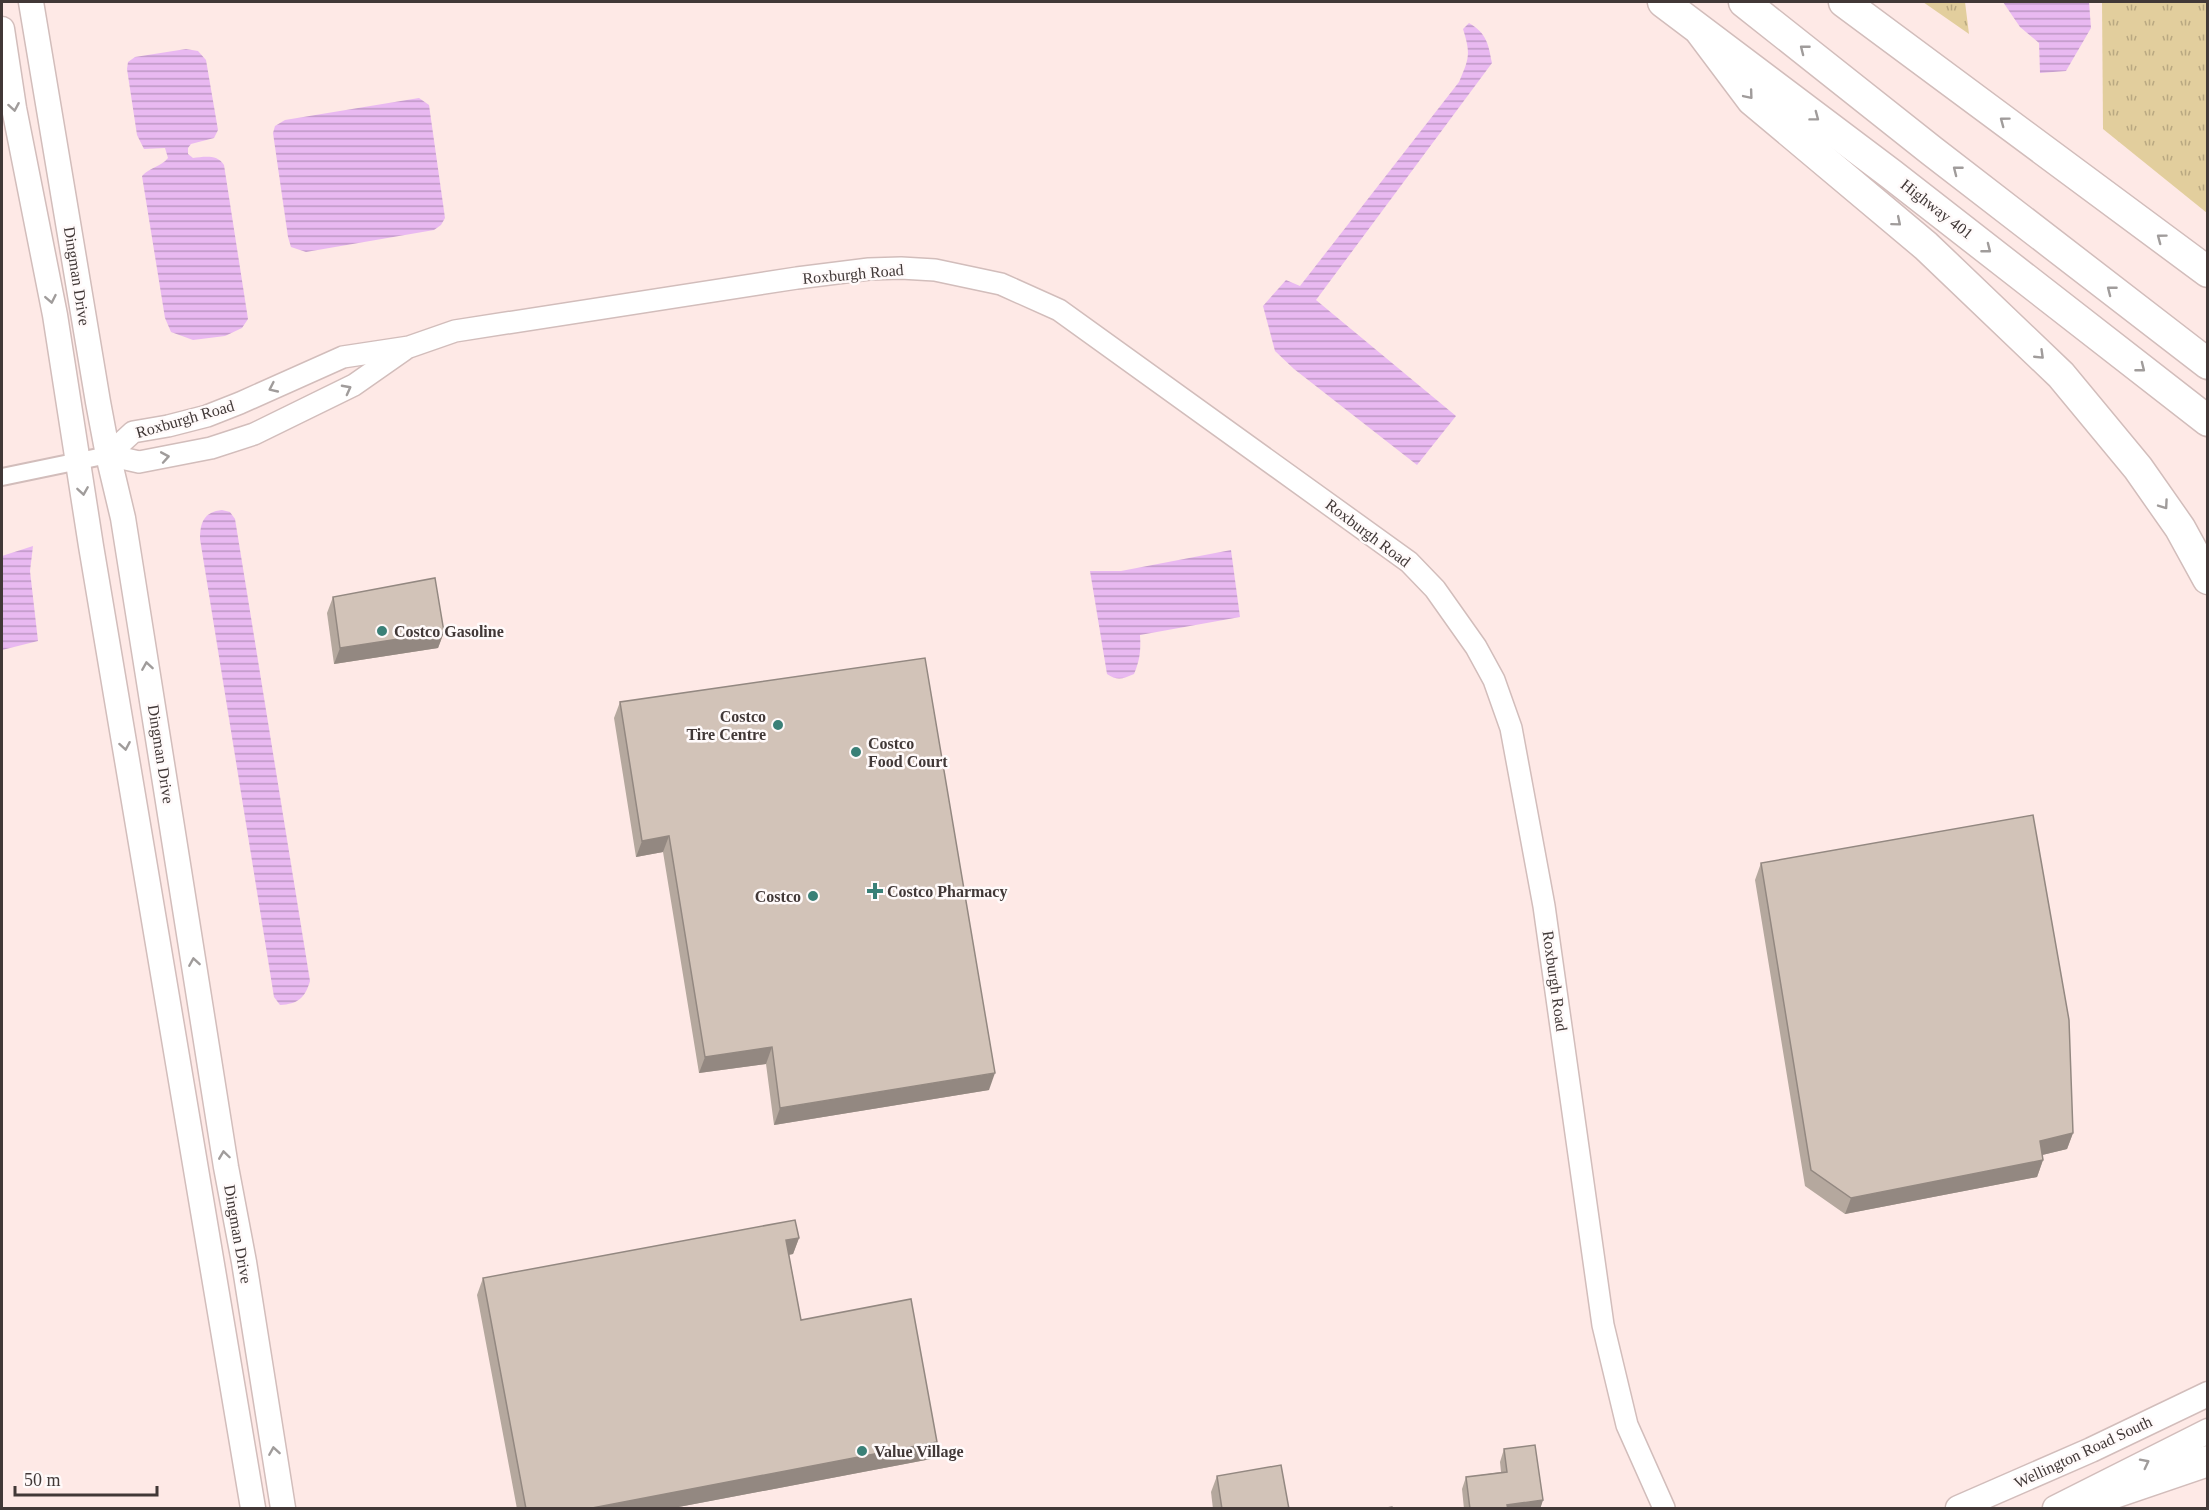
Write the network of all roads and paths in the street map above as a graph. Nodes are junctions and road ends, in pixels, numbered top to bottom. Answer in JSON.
{"nodes":[{"id":1,"x":31,"y":2,"type":"edge"},
{"id":2,"x":1663,"y":2,"type":"edge"},
{"id":3,"x":1744,"y":2,"type":"edge"},
{"id":4,"x":1844,"y":2,"type":"edge"},
{"id":5,"x":2,"y":29,"type":"edge"},
{"id":6,"x":1701,"y":32,"type":"junction"},
{"id":7,"x":2208,"y":272,"type":"edge"},
{"id":8,"x":409,"y":347,"type":"junction"},
{"id":9,"x":2208,"y":364,"type":"edge"},
{"id":10,"x":2208,"y":421,"type":"edge"},
{"id":11,"x":108,"y":455,"type":"junction"},
{"id":12,"x":78,"y":461,"type":"junction"},
{"id":13,"x":2,"y":477,"type":"edge"},
{"id":14,"x":2208,"y":579,"type":"edge"},
{"id":15,"x":2208,"y":1394,"type":"edge"},
{"id":16,"x":2208,"y":1431,"type":"edge"},
{"id":17,"x":2208,"y":1461,"type":"edge"},
{"id":18,"x":253,"y":1509,"type":"edge"},
{"id":19,"x":284,"y":1509,"type":"edge"},
{"id":20,"x":1664,"y":1509,"type":"edge"},
{"id":21,"x":1958,"y":1509,"type":"edge"},
{"id":22,"x":2055,"y":1509,"type":"edge"},
{"id":23,"x":2070,"y":1509,"type":"edge"}],
"edges":[{"from":1,"to":11,"type":"main road","name":"Dingman Drive"},
{"from":2,"to":6,"type":"highway","name":"Highway 401"},
{"from":9,"to":3,"type":"highway","one_way":true},
{"from":7,"to":4,"type":"highway","one_way":true},
{"from":5,"to":12,"type":"main road","name":"Dingman Drive","one_way":true},
{"from":6,"to":10,"type":"highway","name":"Highway 401","one_way":true},
{"from":6,"to":14,"type":"highway","one_way":true},
{"from":8,"to":11,"type":"street","name":"Roxburgh Road","one_way":true},
{"from":11,"to":8,"type":"street","name":"Roxburgh Road","one_way":true},
{"from":8,"to":20,"type":"street","name":"Roxburgh Road"},
{"from":11,"to":12,"type":"street"},
{"from":19,"to":11,"type":"main road","name":"Dingman Drive","one_way":true},
{"from":12,"to":13,"type":"street"},
{"from":12,"to":18,"type":"main road","name":"Dingman Drive","one_way":true},
{"from":15,"to":21,"type":"main road","name":"Wellington Road South"},
{"from":22,"to":16,"type":"main road","one_way":true},
{"from":17,"to":23,"type":"highway"}]}
